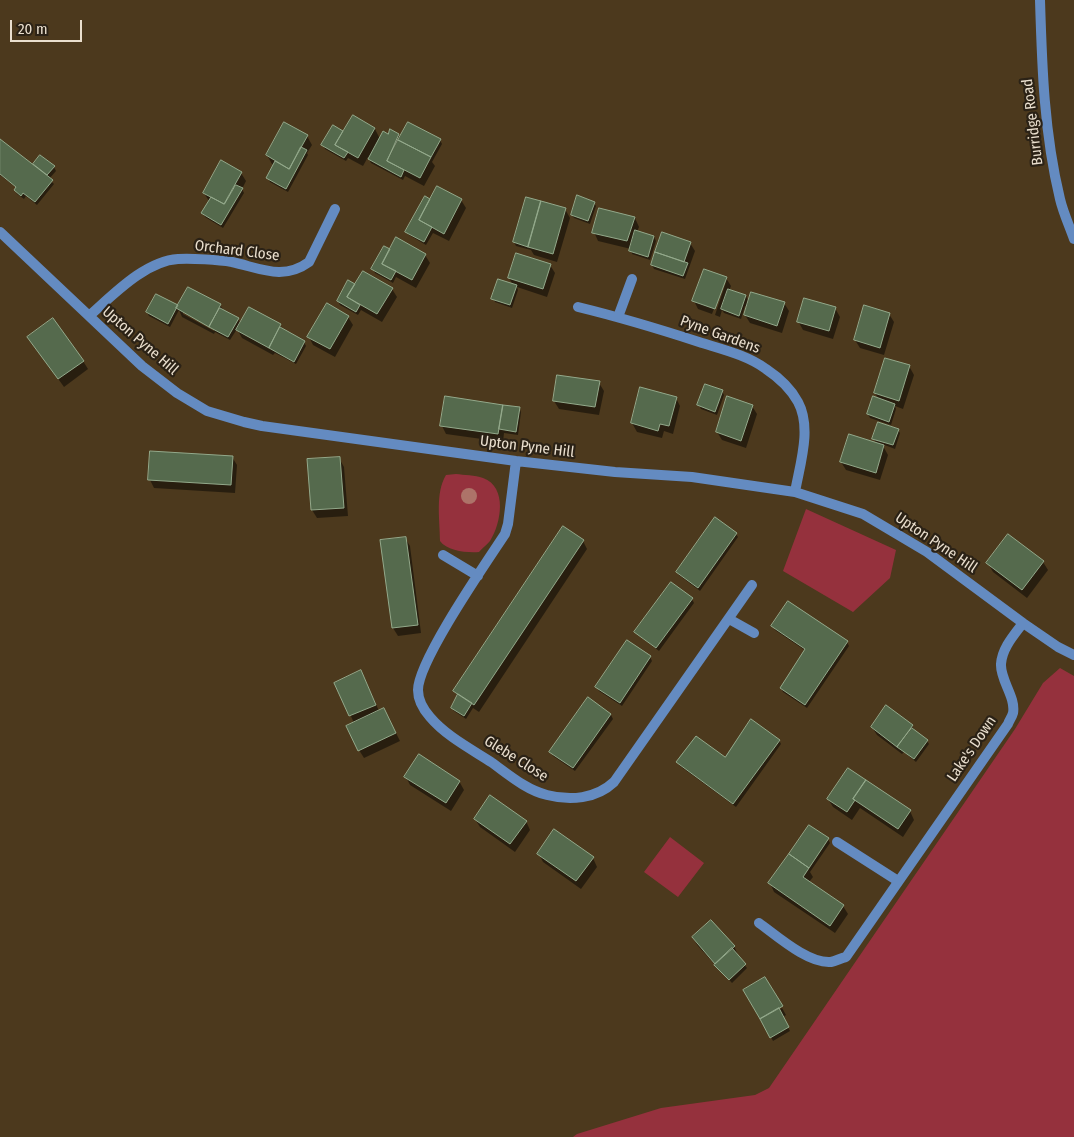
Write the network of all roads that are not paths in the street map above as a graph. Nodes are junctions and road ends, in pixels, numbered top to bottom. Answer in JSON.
{"nodes":[{"id":1,"x":1040,"y":0,"type":"edge"},
{"id":2,"x":334,"y":209,"type":"dead end"},
{"id":3,"x":0,"y":232,"type":"edge"},
{"id":4,"x":1074,"y":238,"type":"edge"},
{"id":5,"x":632,"y":279,"type":"dead end"},
{"id":6,"x":578,"y":307,"type":"dead end"},
{"id":7,"x":89,"y":316,"type":"junction"},
{"id":8,"x":618,"y":317,"type":"junction"},
{"id":9,"x":516,"y":461,"type":"junction"},
{"id":10,"x":795,"y":492,"type":"junction"},
{"id":11,"x":443,"y":555,"type":"dead end"},
{"id":12,"x":478,"y":576,"type":"junction"},
{"id":13,"x":752,"y":585,"type":"dead end"},
{"id":14,"x":729,"y":619,"type":"junction"},
{"id":15,"x":1023,"y":623,"type":"junction"},
{"id":16,"x":754,"y":633,"type":"dead end"},
{"id":17,"x":1074,"y":655,"type":"edge"},
{"id":18,"x":837,"y":842,"type":"dead end"},
{"id":19,"x":898,"y":882,"type":"junction"},
{"id":20,"x":759,"y":922,"type":"dead end"}],
"edges":[{"from":1,"to":4,"type":"street","name":"Burridge Road"},
{"from":2,"to":7,"type":"street","name":"Orchard Close"},
{"from":3,"to":7,"type":"street","name":"Upton Pyne Hill"},
{"from":5,"to":8,"type":"street"},
{"from":6,"to":8,"type":"street","name":"Pyne Gardens"},
{"from":7,"to":9,"type":"street","name":"Upton Pyne Hill"},
{"from":8,"to":10,"type":"street","name":"Pyne Gardens"},
{"from":9,"to":10,"type":"street","name":"Upton Pyne Hill"},
{"from":9,"to":12,"type":"street","name":"Glebe Close"},
{"from":10,"to":15,"type":"street","name":"Upton Pyne Hill"},
{"from":11,"to":12,"type":"street"},
{"from":12,"to":14,"type":"street","name":"Glebe Close"},
{"from":13,"to":14,"type":"street","name":"Glebe Close"},
{"from":14,"to":16,"type":"street"},
{"from":15,"to":17,"type":"street","name":"Upton Pyne Hill"},
{"from":15,"to":19,"type":"street","name":"Lake's Down"},
{"from":18,"to":19,"type":"street"},
{"from":19,"to":20,"type":"street","name":"Lake's Down"}]}
